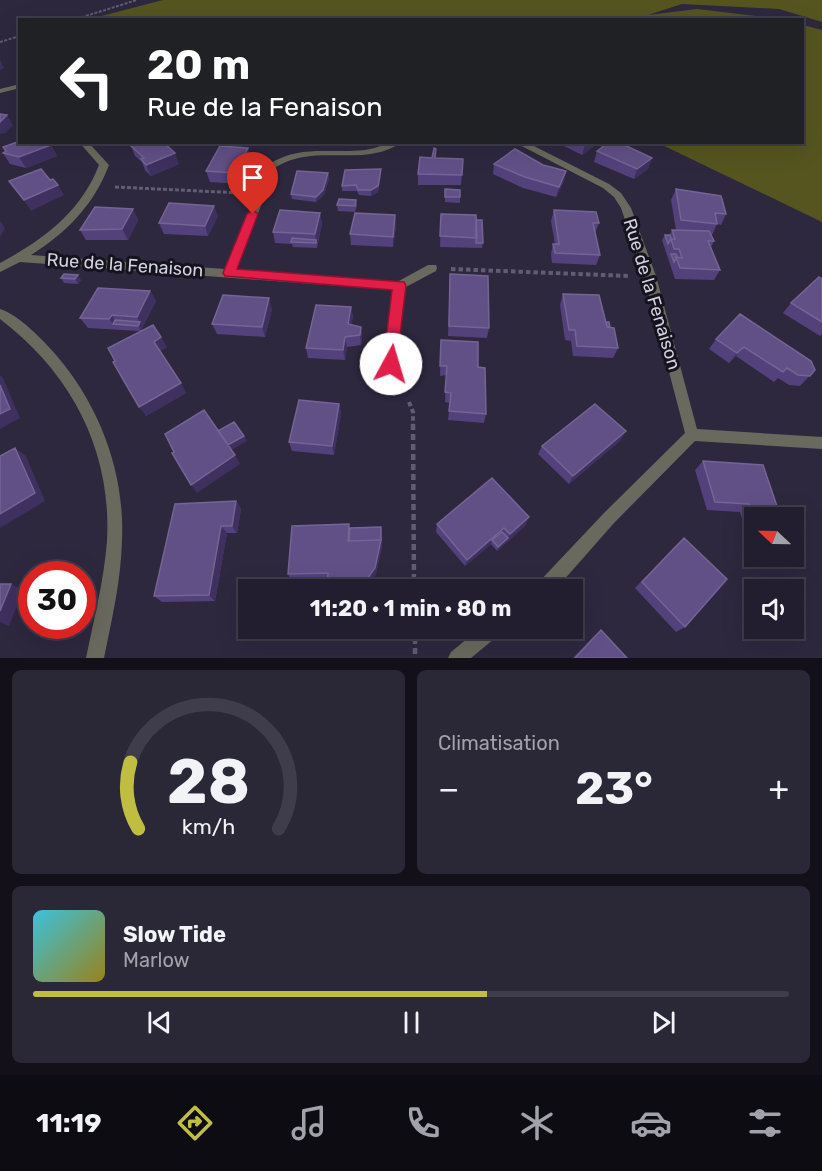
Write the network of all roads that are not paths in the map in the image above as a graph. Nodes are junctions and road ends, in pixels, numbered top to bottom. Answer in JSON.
{"nodes":[{"id":1,"x":15,"y":86,"type":"edge"},
{"id":2,"x":0,"y":91,"type":"edge"},
{"id":3,"x":85,"y":144,"type":"edge"},
{"id":4,"x":394,"y":144,"type":"edge"},
{"id":5,"x":522,"y":144,"type":"edge"},
{"id":6,"x":20,"y":258,"type":"junction"},
{"id":7,"x":0,"y":268,"type":"edge"},
{"id":8,"x":432,"y":268,"type":"road end"},
{"id":9,"x":229,"y":273,"type":"junction"},
{"id":10,"x":399,"y":286,"type":"junction"},
{"id":11,"x":0,"y":313,"type":"edge"},
{"id":12,"x":400,"y":385,"type":"road end"},
{"id":13,"x":692,"y":435,"type":"junction"},
{"id":14,"x":822,"y":443,"type":"edge"},
{"id":15,"x":553,"y":579,"type":"edge"},
{"id":16,"x":480,"y":639,"type":"edge"},
{"id":17,"x":95,"y":658,"type":"edge"},
{"id":18,"x":457,"y":658,"type":"edge"}],
"edges":[{"from":1,"to":2,"type":"street"},
{"from":3,"to":6,"type":"street"},
{"from":4,"to":9,"type":"street","name":"Rue de la Fenaison"},
{"from":5,"to":13,"type":"street","name":"Rue de la Fenaison"},
{"from":6,"to":7,"type":"street"},
{"from":6,"to":9,"type":"street","name":"Rue de la Fenaison"},
{"from":8,"to":10,"type":"street"},
{"from":9,"to":10,"type":"street","name":"Rue de la Fenaison"},
{"from":10,"to":12,"type":"street"},
{"from":11,"to":17,"type":"street"},
{"from":13,"to":14,"type":"street"},
{"from":13,"to":15,"type":"street"},
{"from":16,"to":18,"type":"street"}]}
